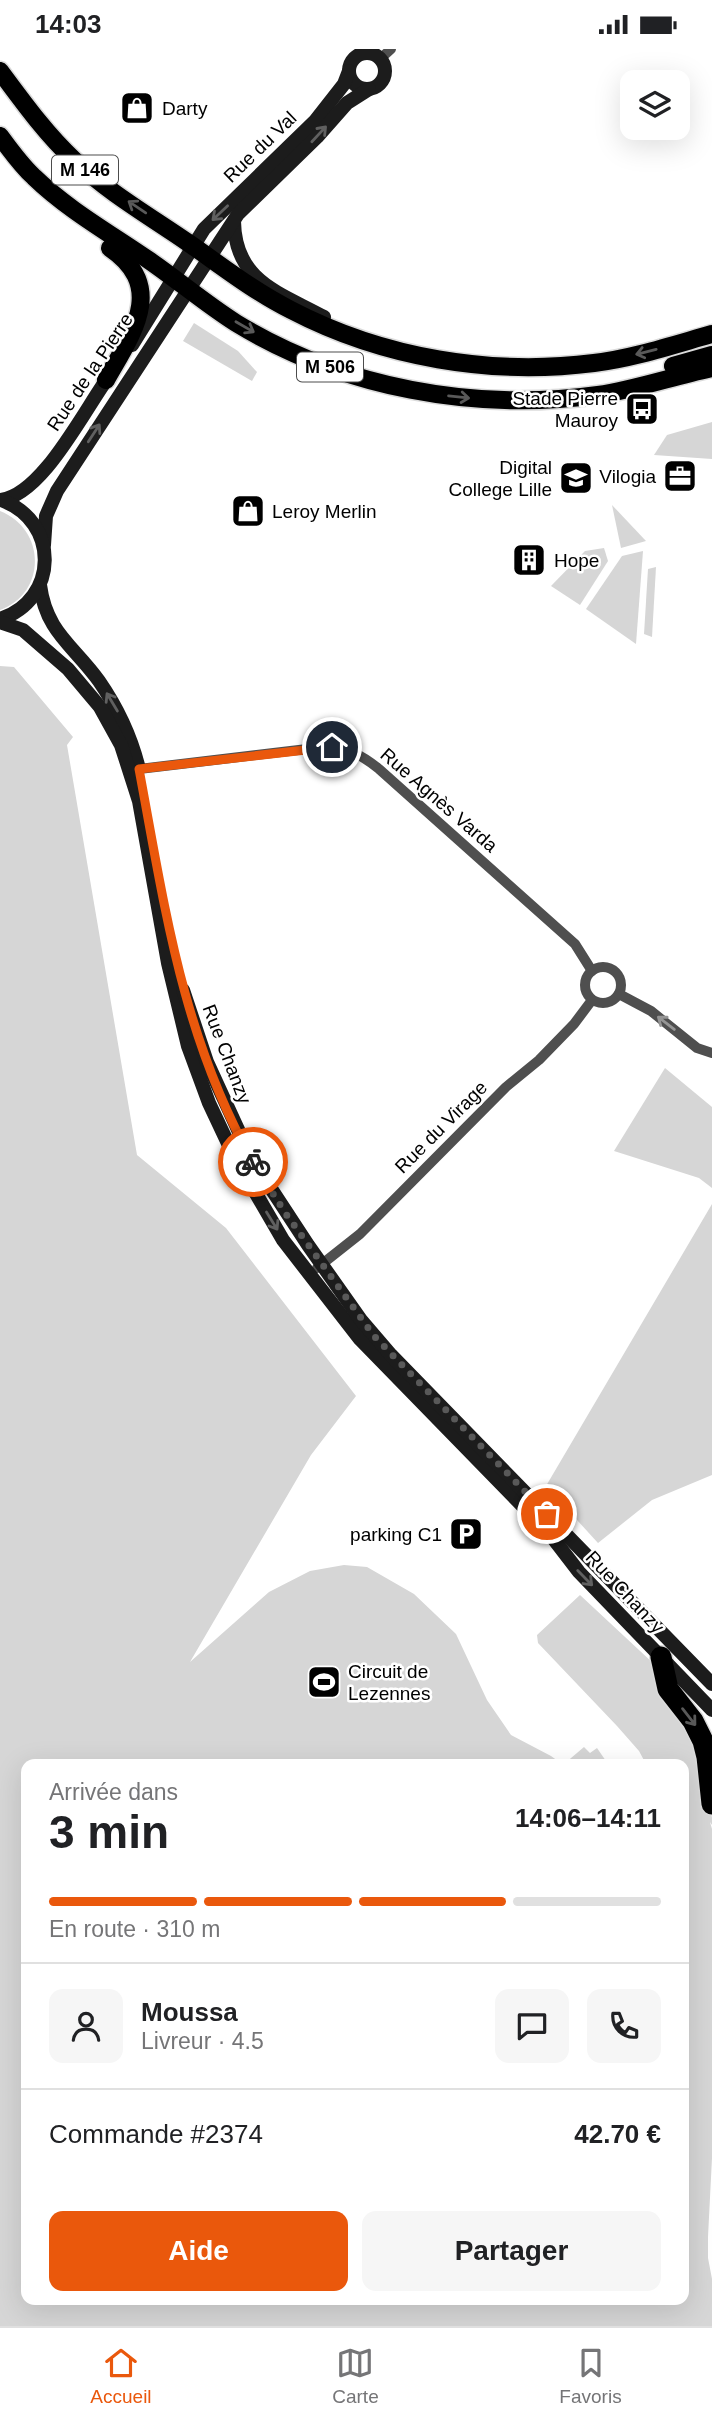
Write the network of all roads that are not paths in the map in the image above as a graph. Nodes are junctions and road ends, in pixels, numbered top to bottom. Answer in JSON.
{"nodes":[{"id":1,"x":386,"y":54,"type":"edge"},
{"id":2,"x":0,"y":71,"type":"edge"},
{"id":3,"x":349,"y":71,"type":"junction"},
{"id":4,"x":369,"y":89,"type":"junction"},
{"id":5,"x":0,"y":137,"type":"edge"},
{"id":6,"x":34,"y":177,"type":"junction"},
{"id":7,"x":234,"y":221,"type":"junction"},
{"id":8,"x":193,"y":246,"type":"junction"},
{"id":9,"x":210,"y":258,"type":"junction"},
{"id":10,"x":173,"y":279,"type":"junction"},
{"id":11,"x":188,"y":290,"type":"junction"},
{"id":12,"x":712,"y":334,"type":"edge"},
{"id":13,"x":371,"y":343,"type":"junction"},
{"id":14,"x":712,"y":355,"type":"edge"},
{"id":15,"x":712,"y":368,"type":"edge"},
{"id":16,"x":106,"y":380,"type":"junction"},
{"id":17,"x":548,"y":400,"type":"junction"},
{"id":18,"x":0,"y":500,"type":"edge"},
{"id":19,"x":44,"y":545,"type":"junction"},
{"id":20,"x":40,"y":585,"type":"junction"},
{"id":21,"x":0,"y":621,"type":"edge"},
{"id":22,"x":139,"y":769,"type":"junction"},
{"id":23,"x":592,"y":971,"type":"junction"},
{"id":24,"x":618,"y":994,"type":"junction"},
{"id":25,"x":592,"y":1000,"type":"junction"},
{"id":26,"x":712,"y":1053,"type":"edge"},
{"id":27,"x":322,"y":1264,"type":"junction"},
{"id":28,"x":309,"y":1275,"type":"junction"},
{"id":29,"x":661,"y":1657,"type":"junction"},
{"id":30,"x":712,"y":1684,"type":"edge"},
{"id":31,"x":712,"y":1710,"type":"edge"},
{"id":32,"x":712,"y":1804,"type":"edge"}],
"edges":[{"from":1,"to":3,"type":"main road"},
{"from":1,"to":4,"type":"main road"},
{"from":8,"to":2,"type":"main road","number":"M 146","one_way":true},
{"from":3,"to":4,"type":"main road"},
{"from":3,"to":8,"type":"main road","name":"Rue du Val","one_way":true},
{"from":7,"to":4,"type":"main road","name":"Rue du Val","one_way":true},
{"from":5,"to":6,"type":"main road","number":"M 146"},
{"from":6,"to":10,"type":"main road","number":"M 146"},
{"from":6,"to":16,"type":"main road","number":"M 146"},
{"from":7,"to":9,"type":"main road","name":"Rue du Val"},
{"from":7,"to":13,"type":"main road","number":"M 506"},
{"from":8,"to":9,"type":"main road","number":"M 506"},
{"from":8,"to":10,"type":"main road","name":"Rue de la Pierre","number":"M 146"},
{"from":9,"to":11,"type":"main road","name":"Rue de la Pierre"},
{"from":9,"to":13,"type":"main road","number":"M 506"},
{"from":10,"to":11,"type":"main road","number":"M 146"},
{"from":10,"to":16,"type":"main road","name":"Rue de la Pierre","number":"M 146"},
{"from":11,"to":17,"type":"main road","number":"M 506","one_way":true},
{"from":19,"to":11,"type":"main road","name":"Rue de la Pierre","one_way":true},
{"from":12,"to":13,"type":"main road","number":"M 506","one_way":true},
{"from":14,"to":17,"type":"main road","number":"M 506"},
{"from":15,"to":17,"type":"main road","number":"M 506"},
{"from":16,"to":18,"type":"main road","name":"Rue de la Pierre","number":"M 146"},
{"from":18,"to":19,"type":"main road"},
{"from":19,"to":20,"type":"main road","name":"Rue de la Pierre"},
{"from":20,"to":21,"type":"main road"},
{"from":22,"to":20,"type":"main road","name":"Rue Chanzy","one_way":true},
{"from":21,"to":28,"type":"main road","name":"Rue Chanzy","one_way":true},
{"from":22,"to":23,"type":"street","name":"Rue Agnès Varda"},
{"from":22,"to":27,"type":"main road","name":"Rue Chanzy"},
{"from":23,"to":24,"type":"street"},
{"from":23,"to":25,"type":"street"},
{"from":24,"to":25,"type":"street"},
{"from":26,"to":24,"type":"street","one_way":true},
{"from":25,"to":27,"type":"street","name":"Rue du Virage"},
{"from":27,"to":28,"type":"street","name":"Rue du Virage"},
{"from":27,"to":30,"type":"main road","name":"Rue Chanzy"},
{"from":28,"to":29,"type":"main road","name":"Rue Chanzy","one_way":true},
{"from":29,"to":31,"type":"main road","name":"Rue Chanzy"},
{"from":29,"to":32,"type":"highway","one_way":true}]}
